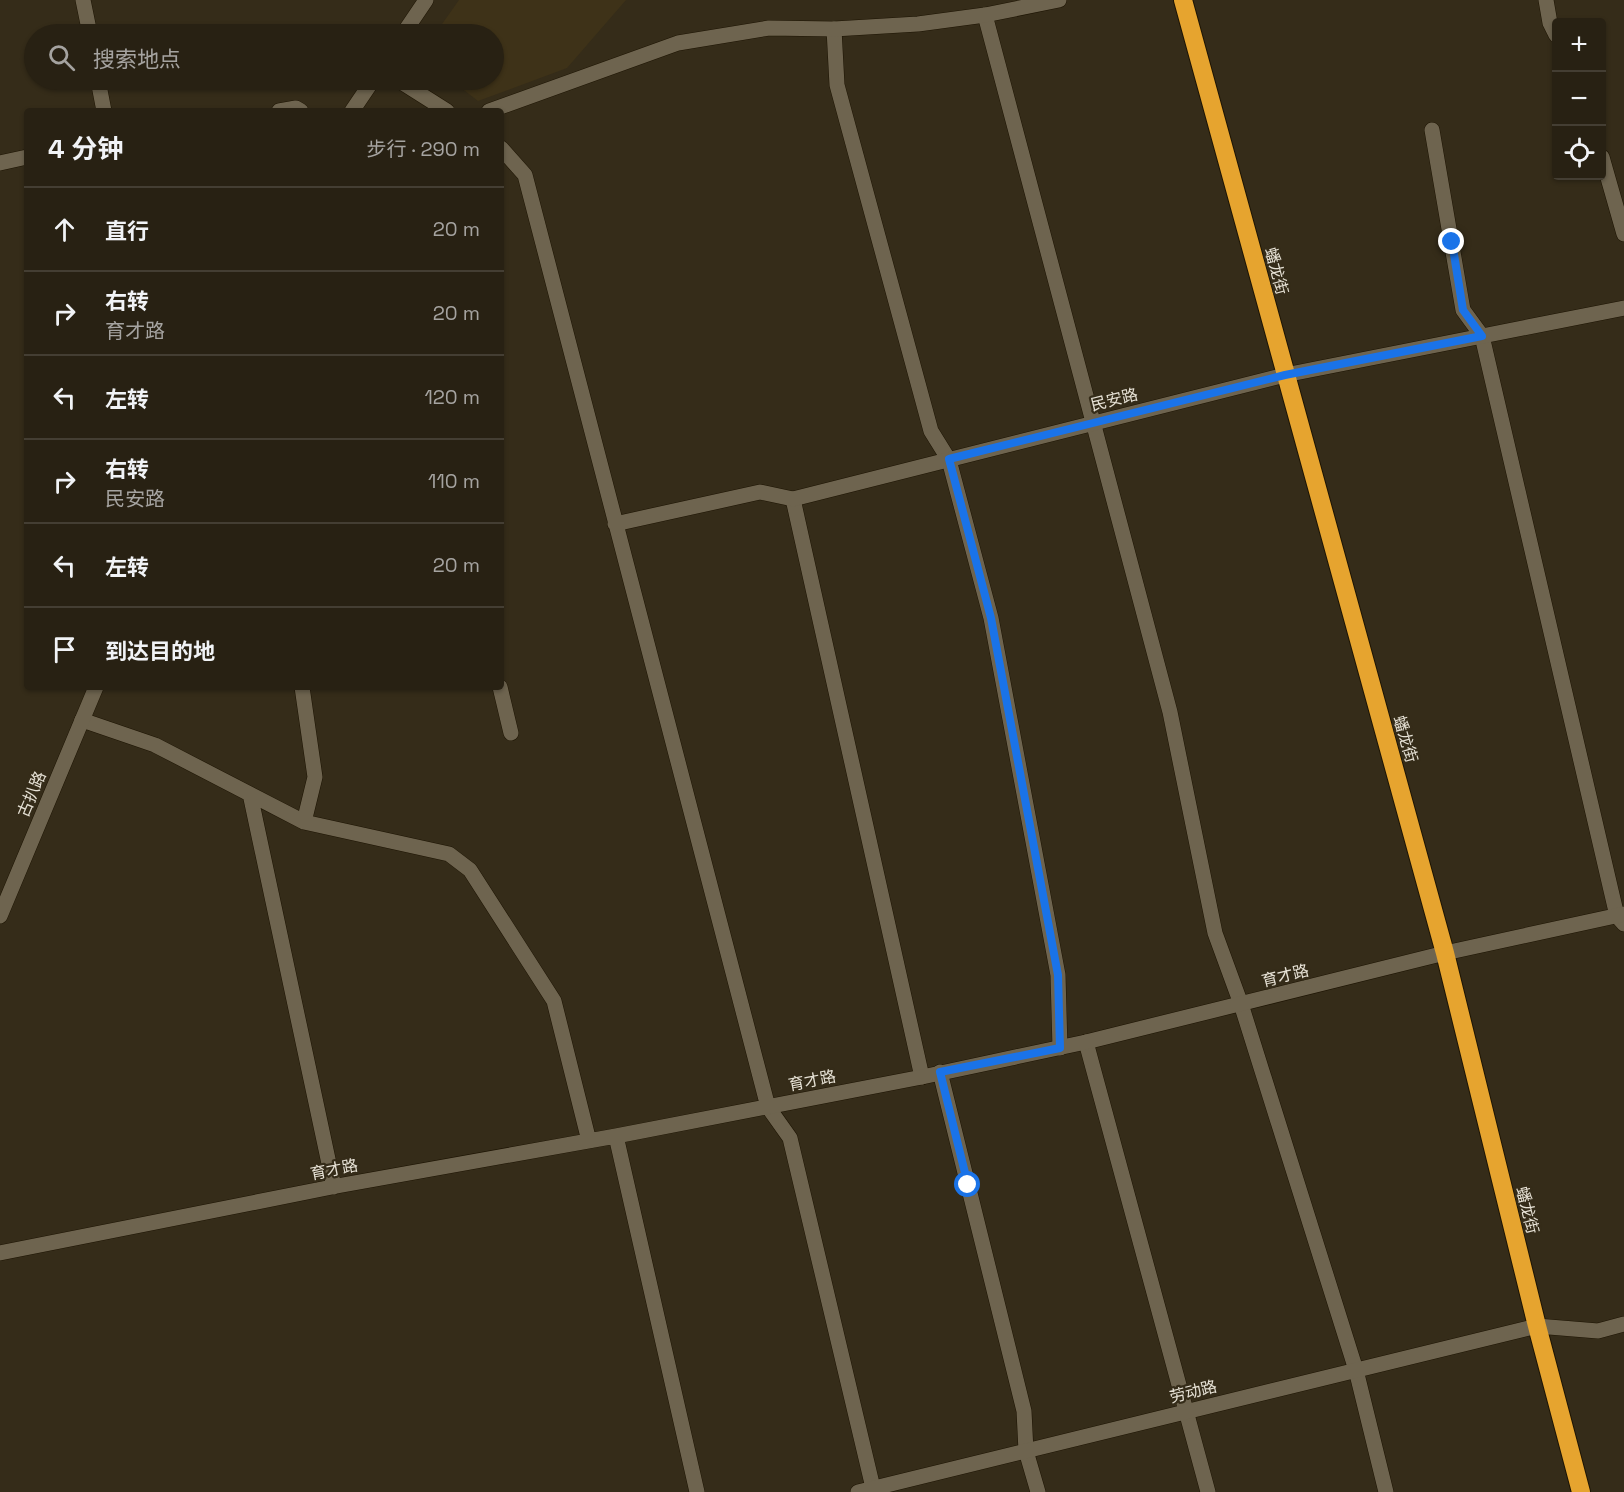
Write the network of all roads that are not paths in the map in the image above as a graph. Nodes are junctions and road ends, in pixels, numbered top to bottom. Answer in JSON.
{"nodes":[{"id":1,"x":83,"y":0,"type":"edge"},
{"id":2,"x":426,"y":0,"type":"edge"},
{"id":3,"x":1059,"y":0,"type":"edge"},
{"id":4,"x":1183,"y":0,"type":"edge"},
{"id":5,"x":1546,"y":0,"type":"edge"},
{"id":6,"x":985,"y":15,"type":"junction"},
{"id":7,"x":88,"y":24,"type":"edge"},
{"id":8,"x":410,"y":24,"type":"edge"},
{"id":9,"x":1552,"y":26,"type":"edge"},
{"id":10,"x":834,"y":29,"type":"junction"},
{"id":11,"x":100,"y":90,"type":"edge"},
{"id":12,"x":366,"y":90,"type":"edge"},
{"id":13,"x":414,"y":90,"type":"edge"},
{"id":14,"x":103,"y":108,"type":"edge"},
{"id":15,"x":354,"y":108,"type":"edge"},
{"id":16,"x":442,"y":108,"type":"edge"},
{"id":17,"x":497,"y":108,"type":"edge"},
{"id":18,"x":1432,"y":130,"type":"dead end"},
{"id":19,"x":504,"y":151,"type":"edge"},
{"id":20,"x":24,"y":158,"type":"edge"},
{"id":21,"x":0,"y":163,"type":"edge"},
{"id":22,"x":1606,"y":172,"type":"edge"},
{"id":23,"x":1624,"y":234,"type":"edge"},
{"id":24,"x":1624,"y":308,"type":"edge"},
{"id":25,"x":1482,"y":336,"type":"junction"},
{"id":26,"x":1285,"y":375,"type":"junction"},
{"id":27,"x":1094,"y":423,"type":"junction"},
{"id":28,"x":949,"y":459,"type":"junction"},
{"id":29,"x":793,"y":499,"type":"junction"},
{"id":30,"x":615,"y":524,"type":"junction"},
{"id":31,"x":95,"y":690,"type":"edge"},
{"id":32,"x":302,"y":690,"type":"edge"},
{"id":33,"x":501,"y":690,"type":"edge"},
{"id":34,"x":82,"y":720,"type":"junction"},
{"id":35,"x":511,"y":733,"type":"dead end"},
{"id":36,"x":250,"y":794,"type":"junction"},
{"id":37,"x":304,"y":822,"type":"junction"},
{"id":38,"x":0,"y":916,"type":"edge"},
{"id":39,"x":1622,"y":918,"type":"edge"},
{"id":40,"x":1445,"y":953,"type":"junction"},
{"id":41,"x":1241,"y":1004,"type":"junction"},
{"id":42,"x":1086,"y":1042,"type":"junction"},
{"id":43,"x":1060,"y":1048,"type":"junction"},
{"id":44,"x":940,"y":1072,"type":"junction"},
{"id":45,"x":922,"y":1077,"type":"junction"},
{"id":46,"x":768,"y":1107,"type":"junction"},
{"id":47,"x":616,"y":1136,"type":"junction"},
{"id":48,"x":590,"y":1141,"type":"junction"},
{"id":49,"x":334,"y":1187,"type":"junction"},
{"id":50,"x":0,"y":1253,"type":"edge"},
{"id":51,"x":1624,"y":1324,"type":"edge"},
{"id":52,"x":1537,"y":1326,"type":"junction"},
{"id":53,"x":1356,"y":1370,"type":"junction"},
{"id":54,"x":1186,"y":1412,"type":"junction"},
{"id":55,"x":1026,"y":1451,"type":"junction"},
{"id":56,"x":868,"y":1491,"type":"edge"},
{"id":57,"x":696,"y":1492,"type":"edge"},
{"id":58,"x":1038,"y":1492,"type":"edge"},
{"id":59,"x":1208,"y":1492,"type":"edge"},
{"id":60,"x":1386,"y":1492,"type":"edge"},
{"id":61,"x":1581,"y":1492,"type":"edge"}],
"edges":[{"from":1,"to":7,"type":"street"},
{"from":2,"to":8,"type":"street"},
{"from":3,"to":6,"type":"street"},
{"from":4,"to":26,"type":"highway","name":"蟠龙街"},
{"from":5,"to":9,"type":"street"},
{"from":6,"to":10,"type":"street"},
{"from":6,"to":27,"type":"street"},
{"from":10,"to":17,"type":"street"},
{"from":10,"to":28,"type":"street"},
{"from":11,"to":14,"type":"street"},
{"from":12,"to":15,"type":"street"},
{"from":13,"to":16,"type":"street"},
{"from":18,"to":25,"type":"street"},
{"from":19,"to":30,"type":"street"},
{"from":20,"to":21,"type":"street"},
{"from":22,"to":23,"type":"street"},
{"from":24,"to":25,"type":"street","name":"民安路"},
{"from":25,"to":26,"type":"street","name":"民安路"},
{"from":25,"to":39,"type":"street"},
{"from":26,"to":27,"type":"street","name":"民安路"},
{"from":26,"to":40,"type":"highway","name":"蟠龙街"},
{"from":27,"to":28,"type":"street","name":"民安路"},
{"from":27,"to":41,"type":"street"},
{"from":28,"to":29,"type":"street","name":"民安路"},
{"from":28,"to":43,"type":"street"},
{"from":29,"to":30,"type":"street","name":"民安路"},
{"from":29,"to":45,"type":"street"},
{"from":30,"to":46,"type":"street"},
{"from":31,"to":34,"type":"street","name":"古扒路"},
{"from":32,"to":37,"type":"street"},
{"from":33,"to":35,"type":"street"},
{"from":34,"to":36,"type":"street"},
{"from":34,"to":38,"type":"street","name":"古扒路"},
{"from":36,"to":37,"type":"street"},
{"from":36,"to":49,"type":"street"},
{"from":37,"to":48,"type":"street"},
{"from":39,"to":40,"type":"street","name":"育才路"},
{"from":40,"to":41,"type":"street","name":"育才路"},
{"from":40,"to":52,"type":"highway","name":"蟠龙街"},
{"from":41,"to":42,"type":"street","name":"育才路"},
{"from":41,"to":53,"type":"street"},
{"from":42,"to":43,"type":"street","name":"育才路"},
{"from":42,"to":54,"type":"street"},
{"from":43,"to":44,"type":"street","name":"育才路"},
{"from":44,"to":45,"type":"street","name":"育才路"},
{"from":44,"to":55,"type":"street"},
{"from":45,"to":46,"type":"street","name":"育才路"},
{"from":46,"to":47,"type":"street","name":"育才路"},
{"from":46,"to":56,"type":"street"},
{"from":47,"to":48,"type":"street","name":"育才路"},
{"from":47,"to":57,"type":"street"},
{"from":48,"to":49,"type":"street","name":"育才路"},
{"from":49,"to":50,"type":"street","name":"育才路"},
{"from":51,"to":52,"type":"street","name":"劳动路"},
{"from":52,"to":53,"type":"street","name":"劳动路"},
{"from":52,"to":61,"type":"highway","name":"蟠龙街"},
{"from":53,"to":54,"type":"street","name":"劳动路"},
{"from":53,"to":60,"type":"street"},
{"from":54,"to":55,"type":"street","name":"劳动路"},
{"from":54,"to":59,"type":"street"},
{"from":55,"to":56,"type":"street","name":"劳动路"},
{"from":55,"to":58,"type":"street"}]}
